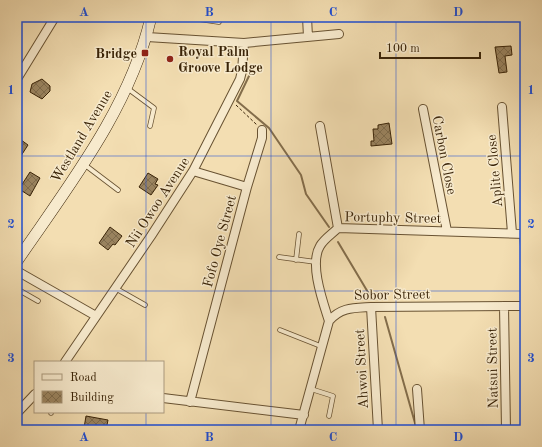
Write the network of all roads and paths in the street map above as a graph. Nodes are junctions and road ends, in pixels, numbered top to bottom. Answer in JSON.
{"nodes":[{"id":1,"x":55,"y":17,"type":"edge"},
{"id":2,"x":151,"y":17,"type":"edge"},
{"id":3,"x":184,"y":17,"type":"edge"},
{"id":4,"x":307,"y":17,"type":"edge"},
{"id":5,"x":219,"y":22,"type":"dead end"},
{"id":6,"x":339,"y":34,"type":"dead end"},
{"id":7,"x":147,"y":37,"type":"junction"},
{"id":8,"x":308,"y":37,"type":"junction"},
{"id":9,"x":244,"y":43,"type":"junction"},
{"id":10,"x":17,"y":79,"type":"edge"},
{"id":11,"x":127,"y":88,"type":"junction"},
{"id":12,"x":230,"y":99,"type":"junction"},
{"id":13,"x":502,"y":107,"type":"dead end"},
{"id":14,"x":423,"y":109,"type":"dead end"},
{"id":15,"x":150,"y":126,"type":"dead end"},
{"id":16,"x":320,"y":126,"type":"dead end"},
{"id":17,"x":262,"y":130,"type":"joint"},
{"id":18,"x":83,"y":164,"type":"junction"},
{"id":19,"x":193,"y":171,"type":"junction"},
{"id":20,"x":247,"y":187,"type":"junction"},
{"id":21,"x":118,"y":190,"type":"dead end"},
{"id":22,"x":338,"y":228,"type":"junction"},
{"id":23,"x":447,"y":231,"type":"junction"},
{"id":24,"x":512,"y":233,"type":"junction"},
{"id":25,"x":299,"y":234,"type":"dead end"},
{"id":26,"x":524,"y":234,"type":"edge"},
{"id":27,"x":279,"y":257,"type":"dead end"},
{"id":28,"x":296,"y":260,"type":"junction"},
{"id":29,"x":17,"y":261,"type":"edge"},
{"id":30,"x":317,"y":262,"type":"junction"},
{"id":31,"x":524,"y":266,"type":"dead end"},
{"id":32,"x":19,"y":272,"type":"edge"},
{"id":33,"x":17,"y":281,"type":"edge"},
{"id":34,"x":115,"y":288,"type":"junction"},
{"id":35,"x":17,"y":289,"type":"edge"},
{"id":36,"x":38,"y":301,"type":"dead end"},
{"id":37,"x":146,"y":305,"type":"dead end"},
{"id":38,"x":504,"y":306,"type":"junction"},
{"id":39,"x":525,"y":306,"type":"edge"},
{"id":40,"x":371,"y":307,"type":"junction"},
{"id":41,"x":96,"y":316,"type":"junction"},
{"id":42,"x":329,"y":321,"type":"junction"},
{"id":43,"x":280,"y":330,"type":"dead end"},
{"id":44,"x":324,"y":347,"type":"junction"},
{"id":45,"x":65,"y":361,"type":"edge"},
{"id":46,"x":311,"y":389,"type":"junction"},
{"id":47,"x":417,"y":389,"type":"dead end"},
{"id":48,"x":34,"y":395,"type":"edge"},
{"id":49,"x":164,"y":398,"type":"edge"},
{"id":50,"x":190,"y":402,"type":"junction"},
{"id":51,"x":17,"y":412,"type":"edge"},
{"id":52,"x":304,"y":415,"type":"junction"},
{"id":53,"x":329,"y":416,"type":"dead end"},
{"id":54,"x":299,"y":430,"type":"edge"},
{"id":55,"x":378,"y":430,"type":"edge"},
{"id":56,"x":420,"y":430,"type":"edge"},
{"id":57,"x":506,"y":430,"type":"edge"}],
"edges":[{"from":1,"to":10,"type":"street"},
{"from":2,"to":7,"type":"street","name":"Westland Avenue"},
{"from":3,"to":5,"type":"lane"},
{"from":4,"to":8,"type":"street"},
{"from":6,"to":8,"type":"street"},
{"from":7,"to":9,"type":"street"},
{"from":7,"to":11,"type":"street","name":"Westland Avenue"},
{"from":8,"to":9,"type":"street"},
{"from":9,"to":12,"type":"street","name":"Nii Owoo Avenue"},
{"from":11,"to":15,"type":"lane"},
{"from":11,"to":18,"type":"street","name":"Westland Avenue"},
{"from":12,"to":17,"type":"path"},
{"from":12,"to":19,"type":"street","name":"Nii Owoo Avenue"},
{"from":13,"to":24,"type":"street","name":"Aplite Close"},
{"from":14,"to":23,"type":"street","name":"Carbon Close"},
{"from":16,"to":22,"type":"street"},
{"from":17,"to":20,"type":"street","name":"Fofo Oye Street"},
{"from":18,"to":21,"type":"lane"},
{"from":18,"to":29,"type":"street","name":"Westland Avenue"},
{"from":19,"to":20,"type":"street"},
{"from":19,"to":34,"type":"street","name":"Nii Owoo Avenue"},
{"from":20,"to":50,"type":"street","name":"Fofo Oye Street"},
{"from":22,"to":23,"type":"street","name":"Portuphy Street"},
{"from":22,"to":30,"type":"street","name":"Portuphy Street"},
{"from":23,"to":24,"type":"street","name":"Portuphy Street"},
{"from":24,"to":26,"type":"street","name":"Portuphy Street"},
{"from":25,"to":28,"type":"lane"},
{"from":26,"to":31,"type":"lane"},
{"from":27,"to":28,"type":"lane"},
{"from":28,"to":30,"type":"lane"},
{"from":30,"to":42,"type":"street","name":"Portuphy Street"},
{"from":32,"to":33,"type":"lane"},
{"from":32,"to":41,"type":"street"},
{"from":34,"to":37,"type":"lane"},
{"from":34,"to":41,"type":"street","name":"Nii Owoo Avenue"},
{"from":35,"to":36,"type":"lane"},
{"from":38,"to":39,"type":"street","name":"Sobor Street"},
{"from":38,"to":40,"type":"street","name":"Sobor Street"},
{"from":38,"to":57,"type":"street","name":"Natsui Street"},
{"from":40,"to":42,"type":"street","name":"Sobor Street"},
{"from":40,"to":55,"type":"street","name":"Ahwoi Street"},
{"from":41,"to":45,"type":"street","name":"Nii Owoo Avenue"},
{"from":42,"to":44,"type":"street"},
{"from":43,"to":44,"type":"lane"},
{"from":44,"to":46,"type":"street"},
{"from":46,"to":52,"type":"street"},
{"from":46,"to":53,"type":"lane"},
{"from":47,"to":56,"type":"street"},
{"from":48,"to":51,"type":"street"},
{"from":49,"to":50,"type":"street"},
{"from":50,"to":52,"type":"street"},
{"from":52,"to":54,"type":"street"}]}
